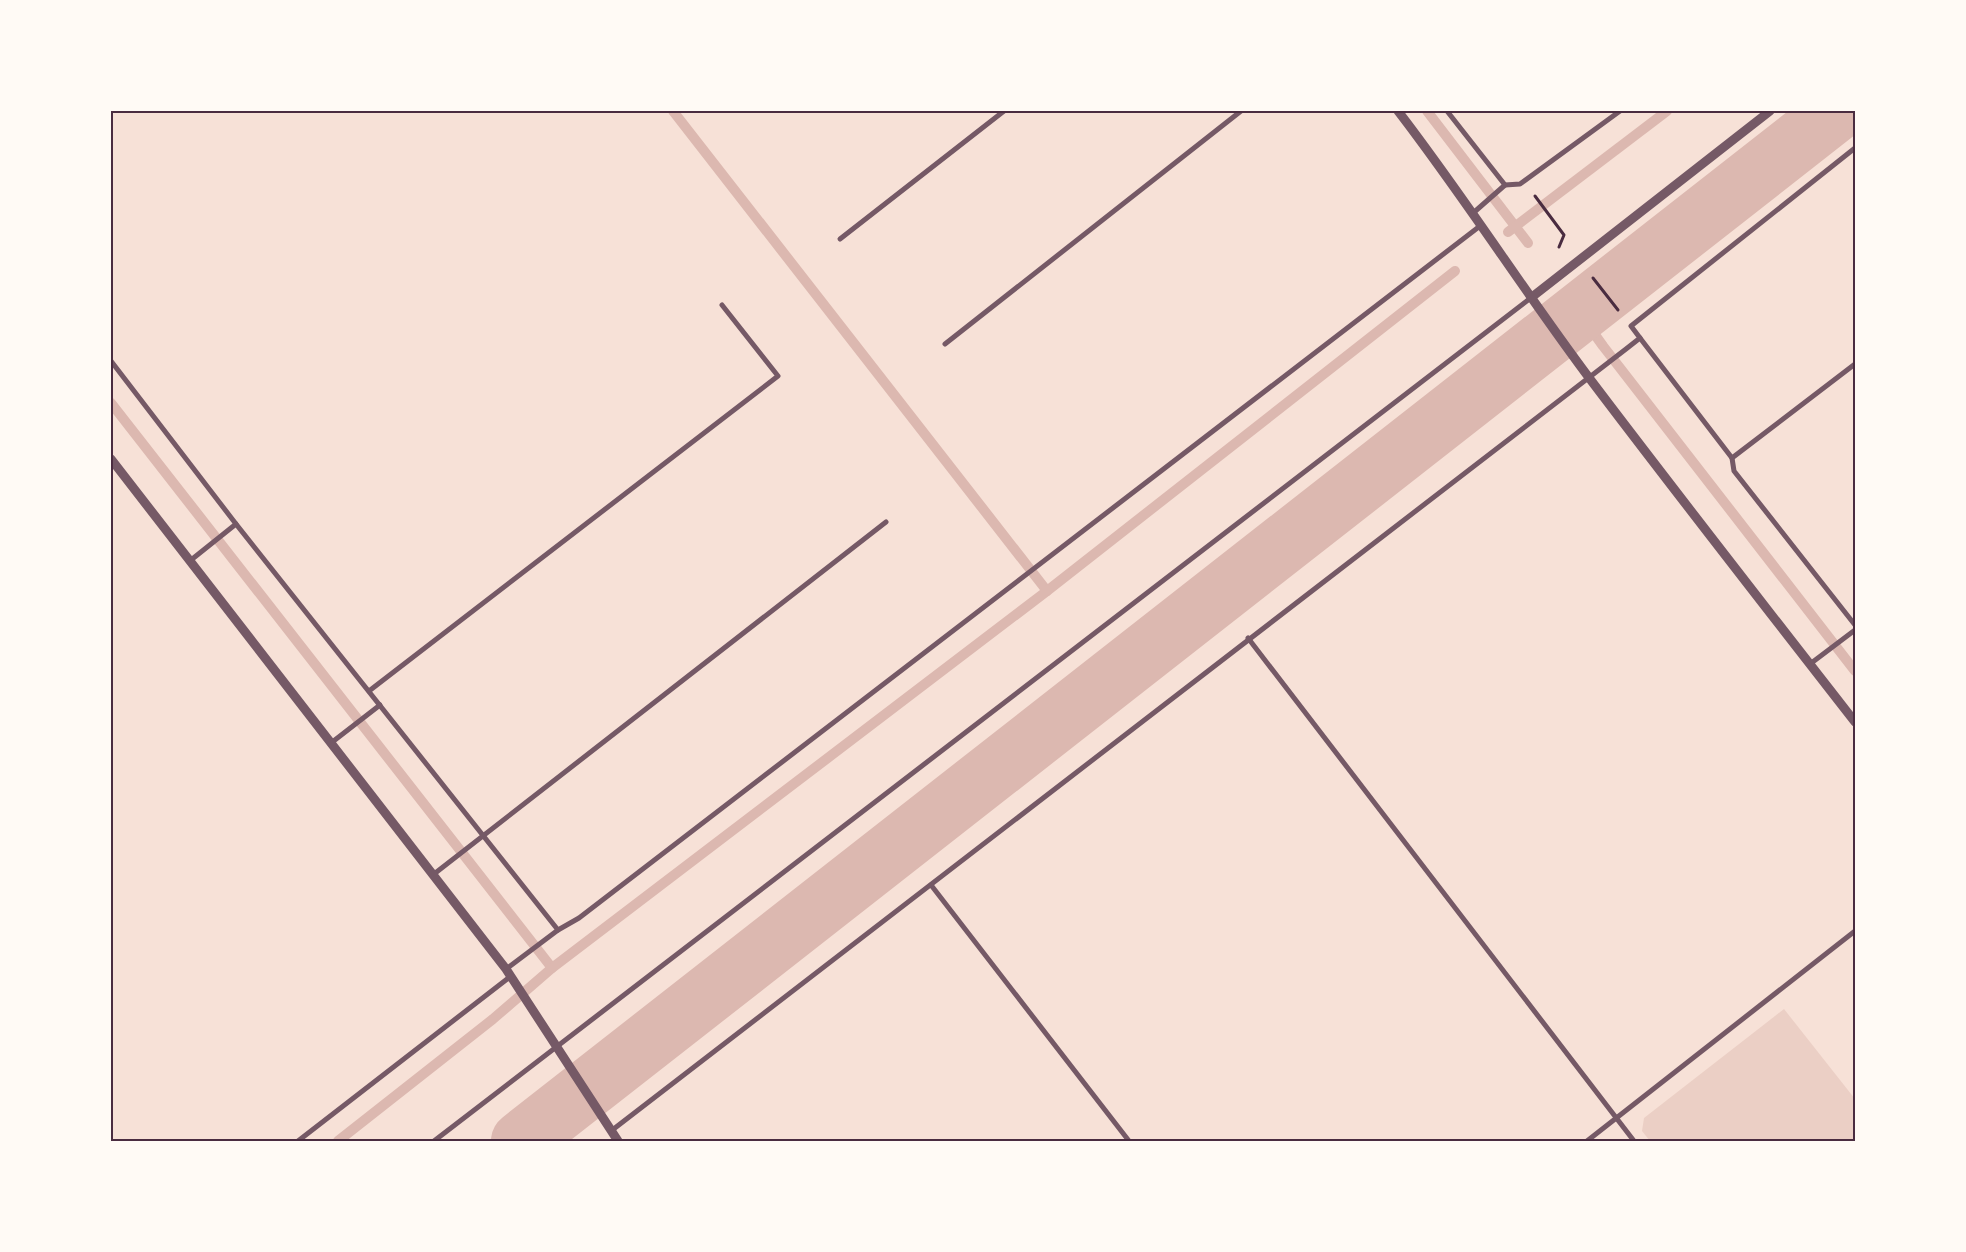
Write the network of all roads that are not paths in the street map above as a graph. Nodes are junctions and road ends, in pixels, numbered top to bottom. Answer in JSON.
{"nodes":[{"id":1,"x":1004,"y":111,"type":"edge"},
{"id":2,"x":1241,"y":111,"type":"edge"},
{"id":3,"x":1398,"y":111,"type":"edge"},
{"id":4,"x":1447,"y":111,"type":"edge"},
{"id":5,"x":1620,"y":111,"type":"edge"},
{"id":6,"x":1770,"y":111,"type":"edge"},
{"id":7,"x":1855,"y":148,"type":"edge"},
{"id":8,"x":1506,"y":185,"type":"junction"},
{"id":9,"x":1472,"y":214,"type":"junction"},
{"id":10,"x":1480,"y":226,"type":"junction"},
{"id":11,"x":840,"y":239,"type":"dead end"},
{"id":12,"x":1532,"y":297,"type":"junction"},
{"id":13,"x":722,"y":305,"type":"dead end"},
{"id":14,"x":1640,"y":338,"type":"junction"},
{"id":15,"x":945,"y":344,"type":"dead end"},
{"id":16,"x":111,"y":361,"type":"edge"},
{"id":17,"x":1855,"y":364,"type":"edge"},
{"id":18,"x":1589,"y":377,"type":"junction"},
{"id":19,"x":1732,"y":458,"type":"junction"},
{"id":20,"x":111,"y":459,"type":"edge"},
{"id":21,"x":886,"y":522,"type":"dead end"},
{"id":22,"x":236,"y":524,"type":"junction"},
{"id":23,"x":190,"y":560,"type":"junction"},
{"id":24,"x":1854,"y":621,"type":"edge"},
{"id":25,"x":1855,"y":630,"type":"edge"},
{"id":26,"x":1248,"y":638,"type":"junction"},
{"id":27,"x":1810,"y":664,"type":"junction"},
{"id":28,"x":369,"y":691,"type":"junction"},
{"id":29,"x":380,"y":704,"type":"junction"},
{"id":30,"x":1855,"y":722,"type":"edge"},
{"id":31,"x":331,"y":743,"type":"junction"},
{"id":32,"x":485,"y":836,"type":"junction"},
{"id":33,"x":434,"y":874,"type":"junction"},
{"id":34,"x":931,"y":885,"type":"junction"},
{"id":35,"x":558,"y":930,"type":"junction"},
{"id":36,"x":1855,"y":931,"type":"edge"},
{"id":37,"x":508,"y":973,"type":"junction"},
{"id":38,"x":556,"y":1046,"type":"junction"},
{"id":39,"x":1616,"y":1118,"type":"junction"},
{"id":40,"x":611,"y":1131,"type":"junction"},
{"id":41,"x":298,"y":1141,"type":"edge"},
{"id":42,"x":434,"y":1141,"type":"edge"},
{"id":43,"x":618,"y":1141,"type":"edge"},
{"id":44,"x":1129,"y":1141,"type":"edge"},
{"id":45,"x":1587,"y":1141,"type":"edge"},
{"id":46,"x":1634,"y":1141,"type":"edge"}],
"edges":[{"from":1,"to":11,"type":"street"},
{"from":2,"to":15,"type":"street"},
{"from":3,"to":9,"type":"street"},
{"from":4,"to":8,"type":"street"},
{"from":5,"to":8,"type":"street"},
{"from":6,"to":12,"type":"street"},
{"from":7,"to":14,"type":"street"},
{"from":8,"to":9,"type":"street"},
{"from":9,"to":10,"type":"street"},
{"from":10,"to":12,"type":"street"},
{"from":10,"to":35,"type":"street"},
{"from":12,"to":18,"type":"street"},
{"from":12,"to":38,"type":"street"},
{"from":13,"to":28,"type":"street"},
{"from":14,"to":18,"type":"street"},
{"from":14,"to":19,"type":"street"},
{"from":16,"to":22,"type":"street"},
{"from":17,"to":19,"type":"street"},
{"from":18,"to":26,"type":"street"},
{"from":18,"to":27,"type":"street"},
{"from":19,"to":24,"type":"street"},
{"from":20,"to":23,"type":"street"},
{"from":21,"to":32,"type":"street"},
{"from":22,"to":23,"type":"street"},
{"from":22,"to":28,"type":"street"},
{"from":23,"to":31,"type":"street"},
{"from":25,"to":27,"type":"street"},
{"from":26,"to":34,"type":"street"},
{"from":26,"to":39,"type":"street"},
{"from":27,"to":30,"type":"street"},
{"from":28,"to":29,"type":"street"},
{"from":29,"to":31,"type":"street"},
{"from":29,"to":32,"type":"street"},
{"from":31,"to":33,"type":"street"},
{"from":32,"to":33,"type":"street"},
{"from":32,"to":35,"type":"street"},
{"from":33,"to":37,"type":"street"},
{"from":34,"to":40,"type":"street"},
{"from":34,"to":44,"type":"street"},
{"from":35,"to":37,"type":"street"},
{"from":36,"to":39,"type":"street"},
{"from":37,"to":38,"type":"street"},
{"from":37,"to":41,"type":"street"},
{"from":38,"to":40,"type":"street"},
{"from":38,"to":42,"type":"street"},
{"from":39,"to":45,"type":"street"},
{"from":39,"to":46,"type":"street"},
{"from":40,"to":43,"type":"street"}]}
